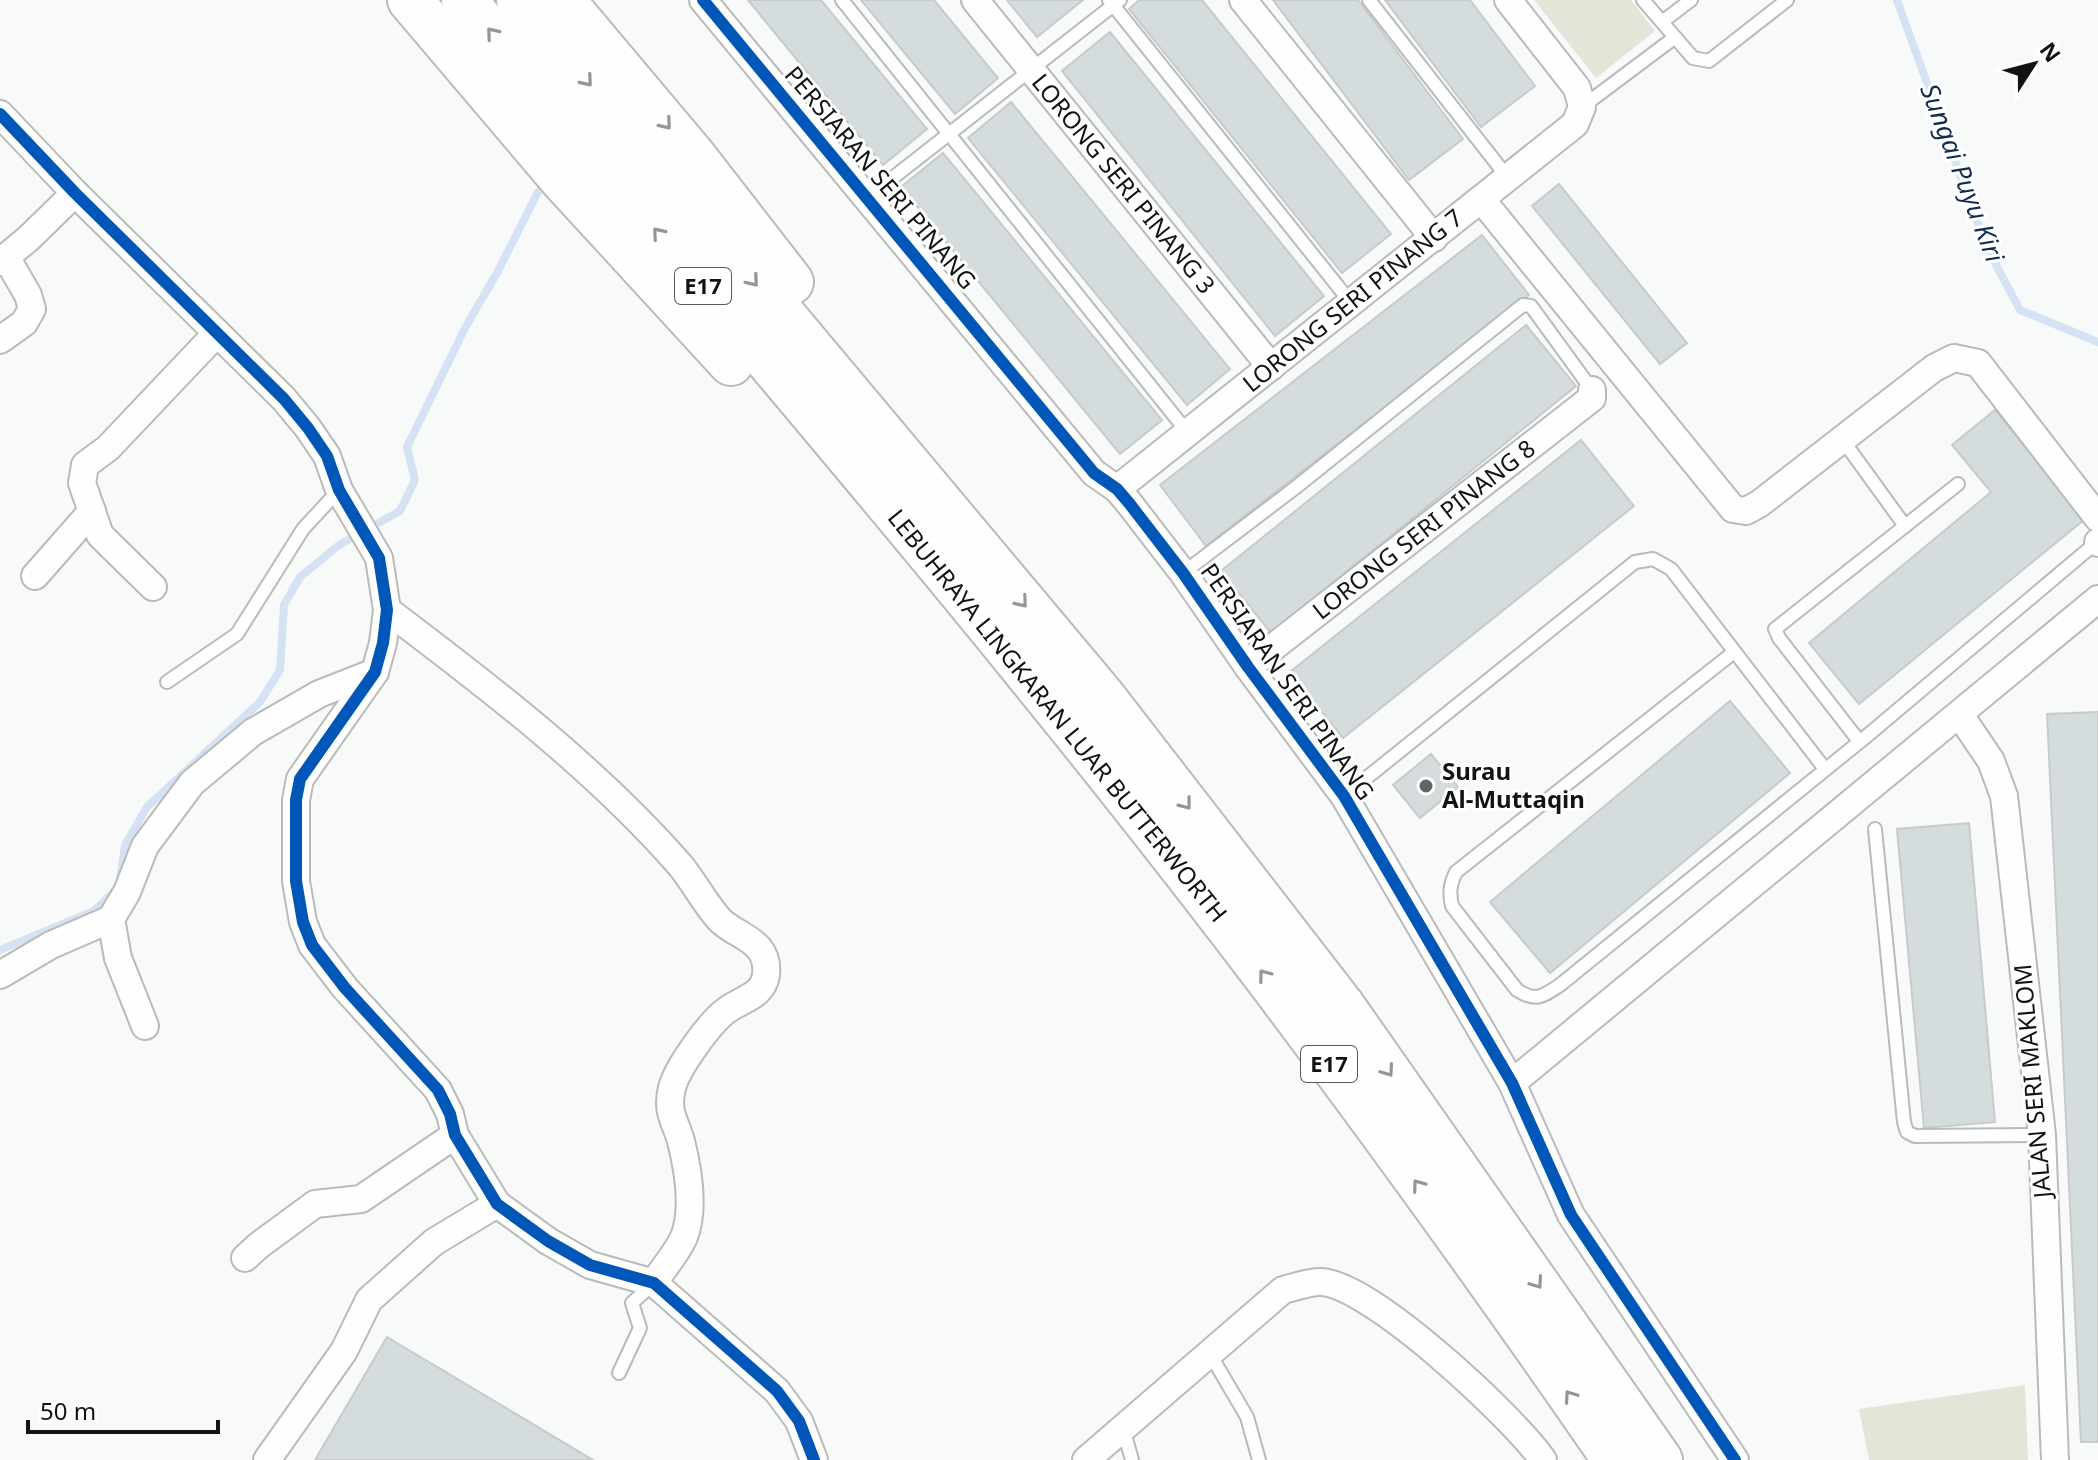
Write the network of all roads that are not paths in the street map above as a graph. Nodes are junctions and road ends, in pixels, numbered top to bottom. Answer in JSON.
{"nodes":[{"id":1,"x":410,"y":0,"type":"edge"},
{"id":2,"x":464,"y":0,"type":"edge"},
{"id":3,"x":519,"y":0,"type":"edge"},
{"id":4,"x":562,"y":0,"type":"edge"},
{"id":5,"x":703,"y":0,"type":"edge"},
{"id":6,"x":842,"y":0,"type":"edge"},
{"id":7,"x":975,"y":0,"type":"edge"},
{"id":8,"x":1243,"y":0,"type":"edge"},
{"id":9,"x":1369,"y":0,"type":"edge"},
{"id":10,"x":1508,"y":0,"type":"edge"},
{"id":11,"x":1643,"y":0,"type":"edge"},
{"id":12,"x":1691,"y":0,"type":"edge"},
{"id":13,"x":1787,"y":0,"type":"edge"},
{"id":14,"x":1114,"y":2,"type":"edge"},
{"id":15,"x":1662,"y":22,"type":"junction"},
{"id":16,"x":1674,"y":38,"type":"junction"},
{"id":17,"x":1031,"y":69,"type":"junction"},
{"id":18,"x":1582,"y":107,"type":"junction"},
{"id":19,"x":0,"y":114,"type":"edge"},
{"id":20,"x":950,"y":133,"type":"junction"},
{"id":21,"x":1508,"y":178,"type":"junction"},
{"id":22,"x":75,"y":193,"type":"junction"},
{"id":23,"x":867,"y":198,"type":"junction"},
{"id":24,"x":1481,"y":199,"type":"junction"},
{"id":25,"x":1434,"y":238,"type":"junction"},
{"id":26,"x":3,"y":260,"type":"edge"},
{"id":27,"x":1352,"y":304,"type":"junction"},
{"id":28,"x":217,"y":333,"type":"junction"},
{"id":29,"x":0,"y":340,"type":"edge"},
{"id":30,"x":1271,"y":367,"type":"junction"},
{"id":31,"x":1592,"y":390,"type":"joint"},
{"id":32,"x":1188,"y":433,"type":"junction"},
{"id":33,"x":1842,"y":439,"type":"junction"},
{"id":34,"x":1958,"y":484,"type":"dead end"},
{"id":35,"x":1117,"y":489,"type":"junction"},
{"id":36,"x":342,"y":496,"type":"junction"},
{"id":37,"x":92,"y":511,"type":"junction"},
{"id":38,"x":2098,"y":518,"type":"edge"},
{"id":39,"x":1905,"y":526,"type":"junction"},
{"id":40,"x":2098,"y":542,"type":"edge"},
{"id":41,"x":957,"y":557,"type":"junction"},
{"id":42,"x":1183,"y":573,"type":"junction"},
{"id":43,"x":35,"y":576,"type":"dead end"},
{"id":44,"x":153,"y":587,"type":"dead end"},
{"id":45,"x":2098,"y":599,"type":"edge"},
{"id":46,"x":387,"y":610,"type":"junction"},
{"id":47,"x":1734,"y":652,"type":"junction"},
{"id":48,"x":1248,"y":667,"type":"junction"},
{"id":49,"x":375,"y":672,"type":"junction"},
{"id":50,"x":167,"y":682,"type":"dead end"},
{"id":51,"x":1960,"y":715,"type":"junction"},
{"id":52,"x":1859,"y":741,"type":"junction"},
{"id":53,"x":1825,"y":769,"type":"junction"},
{"id":54,"x":1344,"y":796,"type":"junction"},
{"id":55,"x":1875,"y":829,"type":"dead end"},
{"id":56,"x":111,"y":919,"type":"junction"},
{"id":57,"x":0,"y":975,"type":"edge"},
{"id":58,"x":145,"y":1026,"type":"dead end"},
{"id":59,"x":1512,"y":1083,"type":"junction"},
{"id":60,"x":455,"y":1135,"type":"junction"},
{"id":61,"x":2042,"y":1135,"type":"junction"},
{"id":62,"x":497,"y":1204,"type":"junction"},
{"id":63,"x":245,"y":1258,"type":"dead end"},
{"id":64,"x":654,"y":1283,"type":"junction"},
{"id":65,"x":1210,"y":1354,"type":"junction"},
{"id":66,"x":619,"y":1373,"type":"dead end"},
{"id":67,"x":1123,"y":1428,"type":"junction"},
{"id":68,"x":267,"y":1460,"type":"edge"},
{"id":69,"x":814,"y":1460,"type":"edge"},
{"id":70,"x":1086,"y":1460,"type":"edge"},
{"id":71,"x":1132,"y":1460,"type":"edge"},
{"id":72,"x":1259,"y":1460,"type":"edge"},
{"id":73,"x":1543,"y":1460,"type":"edge"},
{"id":74,"x":1615,"y":1460,"type":"edge"},
{"id":75,"x":1660,"y":1460,"type":"edge"},
{"id":76,"x":1735,"y":1460,"type":"edge"},
{"id":77,"x":2055,"y":1460,"type":"edge"}],
"edges":[{"from":1,"to":41,"type":"highway"},
{"from":41,"to":2,"type":"highway","name":"LEBUHRAYA LINGKARAN LUAR BUTTERWORTH","number":"E17","one_way":true},
{"from":3,"to":41,"type":"highway","name":"LEBUHRAYA LINGKARAN LUAR BUTTERWORTH","number":"E17","one_way":true},
{"from":4,"to":41,"type":"highway","one_way":true},
{"from":5,"to":23,"type":"street","name":"PERSIARAN SERI PINANG"},
{"from":6,"to":20,"type":"lane"},
{"from":7,"to":17,"type":"street","name":"LORONG SERI PINANG 3"},
{"from":8,"to":25,"type":"street"},
{"from":9,"to":21,"type":"lane"},
{"from":10,"to":18,"type":"street"},
{"from":11,"to":15,"type":"lane"},
{"from":12,"to":15,"type":"lane"},
{"from":13,"to":16,"type":"lane"},
{"from":14,"to":17,"type":"lane"},
{"from":14,"to":27,"type":"lane"},
{"from":15,"to":16,"type":"lane"},
{"from":16,"to":18,"type":"lane"},
{"from":17,"to":20,"type":"lane"},
{"from":17,"to":30,"type":"street","name":"LORONG SERI PINANG 3"},
{"from":18,"to":21,"type":"street","name":"LORONG SERI PINANG 7"},
{"from":19,"to":22,"type":"street"},
{"from":20,"to":23,"type":"lane"},
{"from":20,"to":32,"type":"lane"},
{"from":21,"to":24,"type":"street","name":"LORONG SERI PINANG 7"},
{"from":22,"to":26,"type":"street"},
{"from":22,"to":28,"type":"street"},
{"from":23,"to":35,"type":"street","name":"PERSIARAN SERI PINANG"},
{"from":24,"to":25,"type":"street","name":"LORONG SERI PINANG 7"},
{"from":24,"to":33,"type":"street"},
{"from":25,"to":27,"type":"street","name":"LORONG SERI PINANG 7"},
{"from":26,"to":29,"type":"street"},
{"from":27,"to":30,"type":"street","name":"LORONG SERI PINANG 7"},
{"from":28,"to":36,"type":"street"},
{"from":28,"to":37,"type":"street"},
{"from":30,"to":32,"type":"street","name":"LORONG SERI PINANG 7"},
{"from":31,"to":42,"type":"lane"},
{"from":31,"to":48,"type":"street","name":"LORONG SERI PINANG 8"},
{"from":32,"to":35,"type":"street","name":"LORONG SERI PINANG 7"},
{"from":33,"to":38,"type":"street"},
{"from":33,"to":39,"type":"lane"},
{"from":34,"to":39,"type":"lane"},
{"from":35,"to":42,"type":"street","name":"PERSIARAN SERI PINANG"},
{"from":36,"to":46,"type":"street"},
{"from":36,"to":50,"type":"lane"},
{"from":37,"to":43,"type":"street"},
{"from":37,"to":44,"type":"street"},
{"from":39,"to":52,"type":"lane"},
{"from":40,"to":52,"type":"lane"},
{"from":74,"to":41,"type":"highway","name":"LEBUHRAYA LINGKARAN LUAR BUTTERWORTH","number":"E17","one_way":true},
{"from":41,"to":75,"type":"highway","name":"LEBUHRAYA LINGKARAN LUAR BUTTERWORTH","number":"E17","one_way":true},
{"from":42,"to":48,"type":"street","name":"PERSIARAN SERI PINANG"},
{"from":45,"to":51,"type":"street"},
{"from":46,"to":49,"type":"street"},
{"from":46,"to":64,"type":"street"},
{"from":47,"to":53,"type":"lane"},
{"from":47,"to":53,"type":"lane"},
{"from":47,"to":54,"type":"lane"},
{"from":48,"to":54,"type":"street","name":"PERSIARAN SERI PINANG"},
{"from":49,"to":56,"type":"street"},
{"from":49,"to":60,"type":"street"},
{"from":51,"to":59,"type":"street"},
{"from":51,"to":61,"type":"street","name":"JALAN SERI MAKLOM"},
{"from":52,"to":53,"type":"lane"},
{"from":54,"to":59,"type":"street","name":"PERSIARAN SERI PINANG"},
{"from":55,"to":61,"type":"lane"},
{"from":56,"to":57,"type":"street"},
{"from":56,"to":58,"type":"street"},
{"from":59,"to":76,"type":"street","name":"PERSIARAN SERI PINANG"},
{"from":60,"to":62,"type":"street"},
{"from":60,"to":63,"type":"street"},
{"from":61,"to":77,"type":"street","name":"JALAN SERI MAKLOM"},
{"from":62,"to":64,"type":"street"},
{"from":62,"to":68,"type":"street"},
{"from":64,"to":66,"type":"lane"},
{"from":64,"to":69,"type":"street"},
{"from":65,"to":67,"type":"street"},
{"from":65,"to":72,"type":"lane"},
{"from":65,"to":73,"type":"street"},
{"from":67,"to":70,"type":"street"},
{"from":67,"to":71,"type":"lane"}]}
